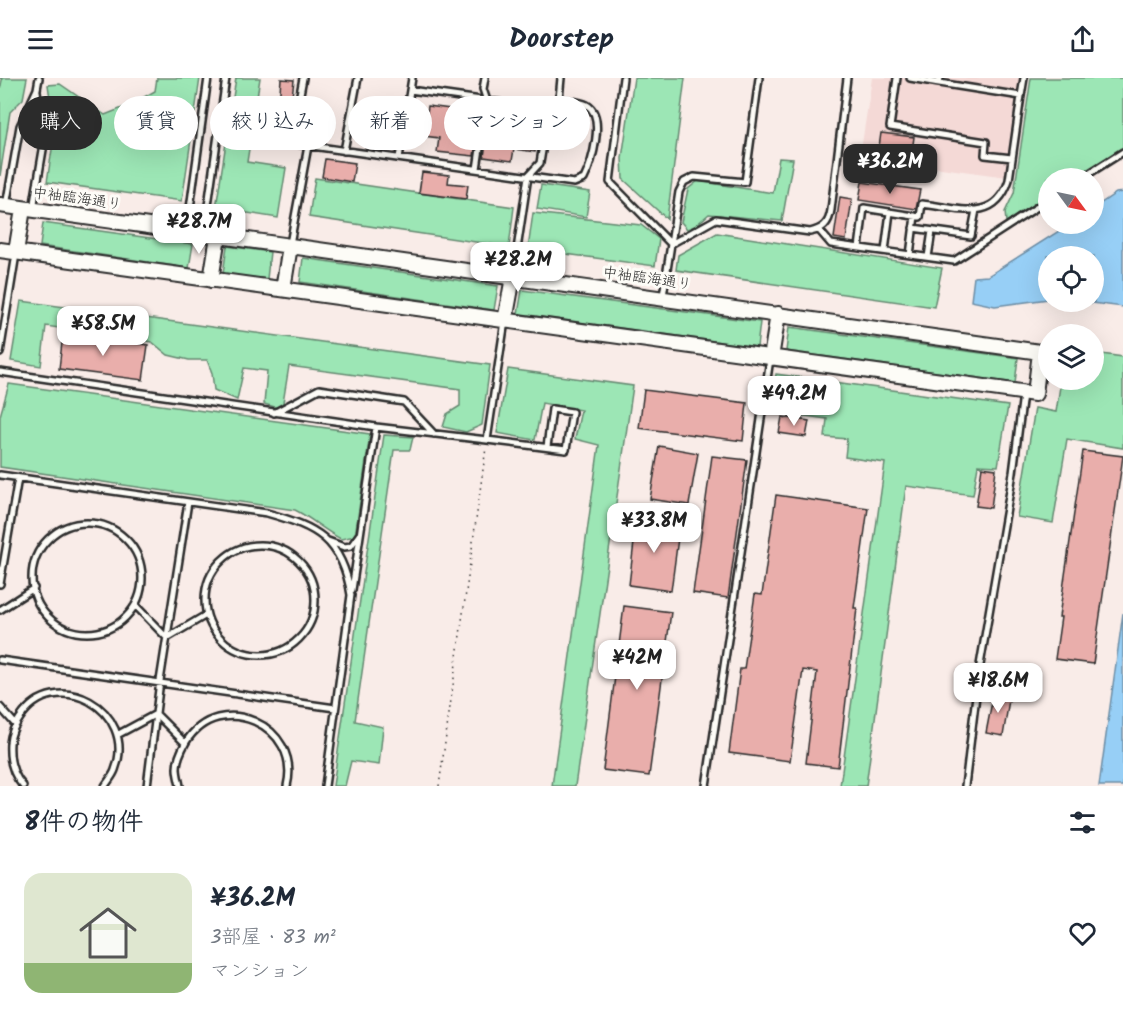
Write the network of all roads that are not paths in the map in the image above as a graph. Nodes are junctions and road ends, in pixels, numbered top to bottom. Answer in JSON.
{"nodes":[{"id":1,"x":39,"y":78,"type":"edge"},
{"id":2,"x":208,"y":78,"type":"edge"},
{"id":3,"x":226,"y":78,"type":"edge"},
{"id":4,"x":303,"y":78,"type":"edge"},
{"id":5,"x":358,"y":78,"type":"edge"},
{"id":6,"x":412,"y":78,"type":"edge"},
{"id":7,"x":484,"y":78,"type":"edge"},
{"id":8,"x":561,"y":78,"type":"edge"},
{"id":9,"x":623,"y":78,"type":"edge"},
{"id":10,"x":759,"y":78,"type":"edge"},
{"id":11,"x":847,"y":78,"type":"edge"},
{"id":12,"x":897,"y":78,"type":"edge"},
{"id":13,"x":910,"y":78,"type":"edge"},
{"id":14,"x":1024,"y":78,"type":"edge"},
{"id":15,"x":939,"y":80,"type":"edge"},
{"id":16,"x":37,"y":89,"type":"junction"},
{"id":17,"x":410,"y":90,"type":"junction"},
{"id":18,"x":300,"y":96,"type":"edge"},
{"id":19,"x":452,"y":96,"type":"edge"},
{"id":20,"x":485,"y":96,"type":"edge"},
{"id":21,"x":559,"y":96,"type":"edge"},
{"id":22,"x":1021,"y":96,"type":"junction"},
{"id":23,"x":590,"y":108,"type":"edge"},
{"id":24,"x":307,"y":150,"type":"edge"},
{"id":25,"x":336,"y":150,"type":"edge"},
{"id":26,"x":480,"y":150,"type":"edge"},
{"id":27,"x":542,"y":150,"type":"edge"},
{"id":28,"x":344,"y":151,"type":"junction"},
{"id":29,"x":1123,"y":152,"type":"edge"},
{"id":30,"x":399,"y":158,"type":"junction"},
{"id":31,"x":1012,"y":158,"type":"junction"},
{"id":32,"x":1098,"y":168,"type":"edge"},
{"id":33,"x":477,"y":169,"type":"junction"},
{"id":34,"x":528,"y":176,"type":"junction"},
{"id":35,"x":3,"y":206,"type":"edge"},
{"id":36,"x":1038,"y":206,"type":"edge"},
{"id":37,"x":28,"y":209,"type":"junction"},
{"id":38,"x":976,"y":210,"type":"junction"},
{"id":39,"x":890,"y":212,"type":"junction"},
{"id":40,"x":915,"y":216,"type":"junction"},
{"id":41,"x":913,"y":228,"type":"junction"},
{"id":42,"x":819,"y":230,"type":"junction"},
{"id":43,"x":186,"y":231,"type":"junction"},
{"id":44,"x":932,"y":231,"type":"junction"},
{"id":45,"x":211,"y":235,"type":"junction"},
{"id":46,"x":671,"y":244,"type":"junction"},
{"id":47,"x":290,"y":246,"type":"junction"},
{"id":48,"x":859,"y":248,"type":"junction"},
{"id":49,"x":0,"y":250,"type":"edge"},
{"id":50,"x":885,"y":251,"type":"junction"},
{"id":51,"x":16,"y":252,"type":"junction"},
{"id":52,"x":910,"y":255,"type":"junction"},
{"id":53,"x":928,"y":257,"type":"junction"},
{"id":54,"x":513,"y":277,"type":"junction"},
{"id":55,"x":211,"y":279,"type":"junction"},
{"id":56,"x":283,"y":290,"type":"junction"},
{"id":57,"x":662,"y":298,"type":"junction"},
{"id":58,"x":778,"y":314,"type":"junction"},
{"id":59,"x":505,"y":321,"type":"junction"},
{"id":60,"x":0,"y":353,"type":"edge"},
{"id":61,"x":771,"y":358,"type":"junction"},
{"id":62,"x":0,"y":372,"type":"edge"},
{"id":63,"x":1029,"y":394,"type":"junction"},
{"id":64,"x":273,"y":413,"type":"junction"},
{"id":65,"x":376,"y":427,"type":"junction"},
{"id":66,"x":434,"y":434,"type":"junction"},
{"id":67,"x":487,"y":440,"type":"junction"},
{"id":68,"x":547,"y":447,"type":"junction"},
{"id":69,"x":0,"y":475,"type":"edge"},
{"id":70,"x":18,"y":478,"type":"junction"},
{"id":71,"x":188,"y":502,"type":"junction"},
{"id":72,"x":361,"y":531,"type":"junction"},
{"id":73,"x":326,"y":540,"type":"junction"},
{"id":74,"x":0,"y":584,"type":"edge"},
{"id":75,"x":34,"y":588,"type":"junction"},
{"id":76,"x":351,"y":595,"type":"junction"},
{"id":77,"x":135,"y":605,"type":"junction"},
{"id":78,"x":0,"y":610,"type":"edge"},
{"id":79,"x":206,"y":615,"type":"junction"},
{"id":80,"x":167,"y":638,"type":"junction"},
{"id":81,"x":0,"y":660,"type":"edge"},
{"id":82,"x":160,"y":681,"type":"junction"},
{"id":83,"x":0,"y":707,"type":"edge"},
{"id":84,"x":335,"y":708,"type":"junction"},
{"id":85,"x":156,"y":714,"type":"junction"},
{"id":86,"x":16,"y":725,"type":"junction"},
{"id":87,"x":117,"y":735,"type":"junction"},
{"id":88,"x":185,"y":743,"type":"junction"},
{"id":89,"x":23,"y":786,"type":"edge"},
{"id":90,"x":105,"y":786,"type":"edge"},
{"id":91,"x":147,"y":786,"type":"edge"},
{"id":92,"x":180,"y":786,"type":"edge"},
{"id":93,"x":287,"y":786,"type":"edge"},
{"id":94,"x":325,"y":786,"type":"edge"},
{"id":95,"x":706,"y":786,"type":"edge"},
{"id":96,"x":965,"y":786,"type":"edge"}],
"edges":[{"from":1,"to":16,"type":"lane"},
{"from":2,"to":43,"type":"lane"},
{"from":3,"to":45,"type":"lane"},
{"from":4,"to":18,"type":"lane"},
{"from":5,"to":28,"type":"lane"},
{"from":6,"to":17,"type":"lane"},
{"from":7,"to":20,"type":"lane"},
{"from":8,"to":21,"type":"lane"},
{"from":9,"to":46,"type":"lane"},
{"from":10,"to":46,"type":"lane"},
{"from":11,"to":42,"type":"lane"},
{"from":12,"to":31,"type":"lane"},
{"from":13,"to":15,"type":"lane"},
{"from":14,"to":22,"type":"lane"},
{"from":15,"to":22,"type":"lane"},
{"from":16,"to":35,"type":"lane"},
{"from":16,"to":37,"type":"lane"},
{"from":17,"to":19,"type":"lane"},
{"from":17,"to":30,"type":"lane"},
{"from":22,"to":31,"type":"lane"},
{"from":23,"to":34,"type":"lane"},
{"from":24,"to":47,"type":"lane"},
{"from":25,"to":28,"type":"lane"},
{"from":26,"to":33,"type":"lane"},
{"from":27,"to":34,"type":"lane"},
{"from":28,"to":30,"type":"lane"},
{"from":29,"to":32,"type":"lane"},
{"from":30,"to":33,"type":"lane"},
{"from":31,"to":38,"type":"lane"},
{"from":33,"to":34,"type":"lane"},
{"from":34,"to":54,"type":"lane"},
{"from":35,"to":37,"type":"street","name":"中袖臨海通り"},
{"from":36,"to":53,"type":"lane"},
{"from":37,"to":43,"type":"street","name":"中袖臨海通り"},
{"from":37,"to":51,"type":"street"},
{"from":38,"to":40,"type":"lane"},
{"from":38,"to":44,"type":"lane"},
{"from":39,"to":40,"type":"lane"},
{"from":39,"to":48,"type":"lane"},
{"from":39,"to":50,"type":"lane"},
{"from":40,"to":41,"type":"lane"},
{"from":41,"to":44,"type":"lane"},
{"from":41,"to":52,"type":"lane"},
{"from":42,"to":46,"type":"lane"},
{"from":42,"to":48,"type":"lane"},
{"from":43,"to":45,"type":"street","name":"中袖臨海通り"},
{"from":44,"to":53,"type":"lane"},
{"from":45,"to":47,"type":"street","name":"中袖臨海通り"},
{"from":45,"to":55,"type":"street"},
{"from":46,"to":57,"type":"lane"},
{"from":47,"to":54,"type":"street","name":"中袖臨海通り"},
{"from":47,"to":56,"type":"street"},
{"from":48,"to":50,"type":"lane"},
{"from":49,"to":51,"type":"street"},
{"from":50,"to":52,"type":"lane"},
{"from":51,"to":55,"type":"street"},
{"from":51,"to":60,"type":"lane"},
{"from":52,"to":53,"type":"lane"},
{"from":54,"to":57,"type":"street","name":"中袖臨海通り"},
{"from":54,"to":59,"type":"street"},
{"from":55,"to":56,"type":"street"},
{"from":56,"to":59,"type":"street"},
{"from":57,"to":58,"type":"street","name":"中袖臨海通り"},
{"from":58,"to":61,"type":"street"},
{"from":58,"to":63,"type":"street","name":"中袖臨海通り"},
{"from":59,"to":61,"type":"street"},
{"from":59,"to":67,"type":"lane"},
{"from":61,"to":63,"type":"street"},
{"from":61,"to":95,"type":"lane"},
{"from":62,"to":64,"type":"lane"},
{"from":63,"to":96,"type":"lane"},
{"from":64,"to":65,"type":"lane"},
{"from":64,"to":66,"type":"lane"},
{"from":65,"to":66,"type":"lane"},
{"from":65,"to":72,"type":"lane"},
{"from":66,"to":67,"type":"lane"},
{"from":67,"to":68,"type":"lane"},
{"from":68,"to":68,"type":"lane"},
{"from":69,"to":70,"type":"lane"},
{"from":70,"to":71,"type":"lane"},
{"from":70,"to":74,"type":"lane"},
{"from":71,"to":73,"type":"lane"},
{"from":71,"to":80,"type":"lane"},
{"from":72,"to":73,"type":"lane"},
{"from":72,"to":76,"type":"lane"},
{"from":73,"to":76,"type":"lane"},
{"from":75,"to":77,"type":"lane"},
{"from":75,"to":77,"type":"lane"},
{"from":75,"to":78,"type":"lane"},
{"from":76,"to":84,"type":"lane"},
{"from":77,"to":80,"type":"lane"},
{"from":79,"to":79,"type":"lane"},
{"from":79,"to":80,"type":"lane"},
{"from":80,"to":82,"type":"lane"},
{"from":81,"to":82,"type":"lane"},
{"from":82,"to":84,"type":"lane"},
{"from":82,"to":85,"type":"lane"},
{"from":83,"to":86,"type":"lane"},
{"from":84,"to":94,"type":"lane"},
{"from":85,"to":87,"type":"lane"},
{"from":85,"to":88,"type":"lane"},
{"from":85,"to":91,"type":"lane"},
{"from":86,"to":87,"type":"lane"},
{"from":86,"to":89,"type":"lane"},
{"from":87,"to":90,"type":"lane"},
{"from":88,"to":92,"type":"lane"},
{"from":88,"to":93,"type":"lane"}]}
